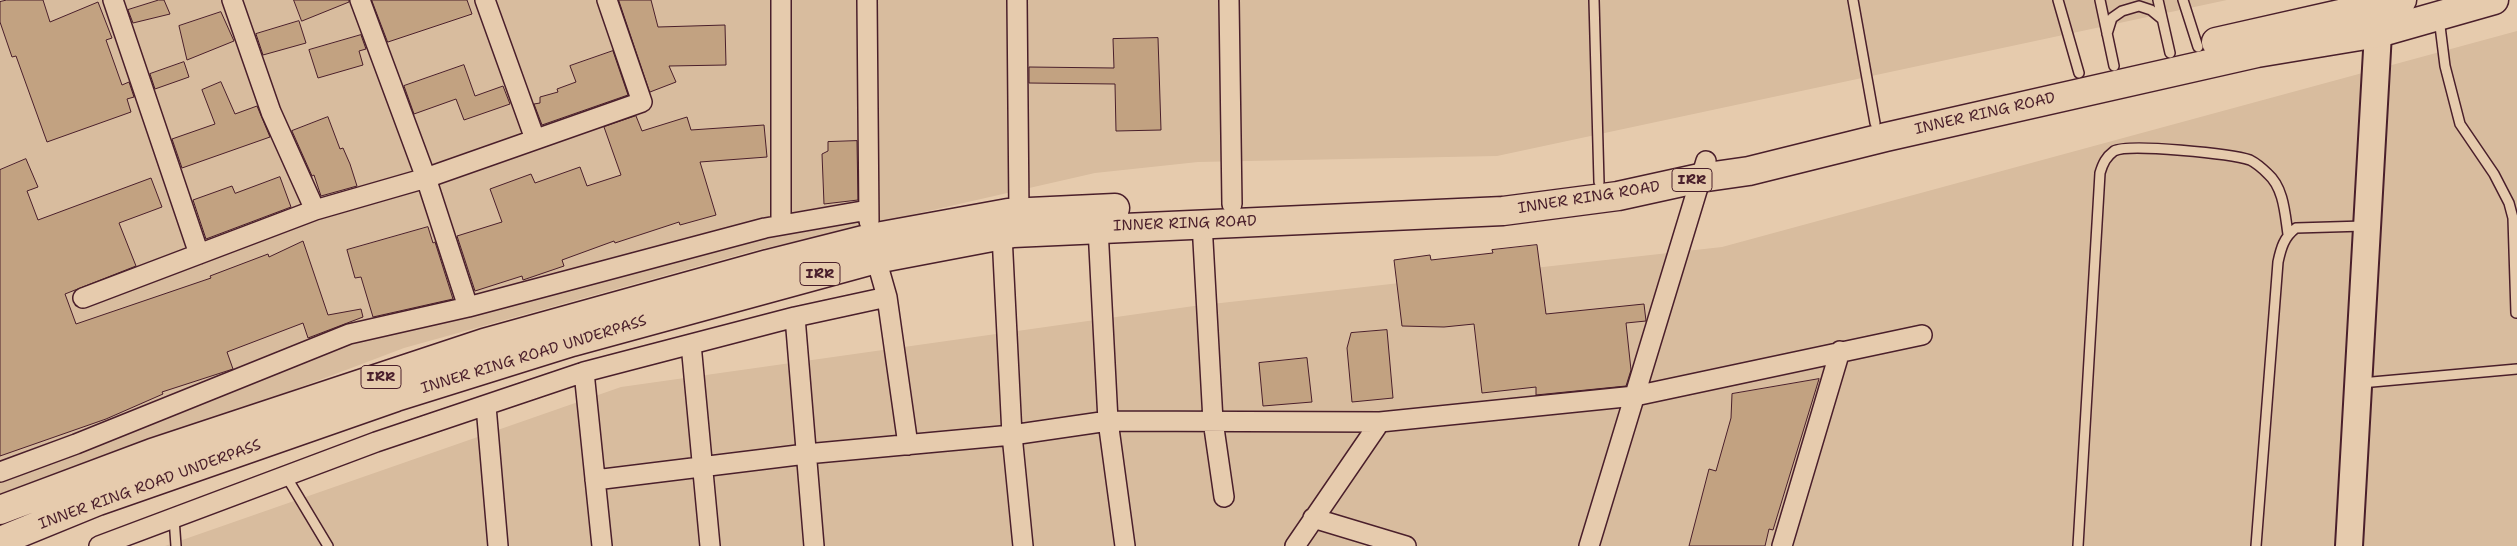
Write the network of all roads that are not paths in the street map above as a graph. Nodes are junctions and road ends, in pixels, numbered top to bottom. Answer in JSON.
{"nodes":[{"id":1,"x":112,"y":0,"type":"edge"},
{"id":2,"x":232,"y":0,"type":"edge"},
{"id":3,"x":360,"y":0,"type":"edge"},
{"id":4,"x":486,"y":0,"type":"edge"},
{"id":5,"x":607,"y":0,"type":"edge"},
{"id":6,"x":781,"y":0,"type":"edge"},
{"id":7,"x":867,"y":0,"type":"edge"},
{"id":8,"x":1017,"y":0,"type":"edge"},
{"id":9,"x":1229,"y":0,"type":"edge"},
{"id":10,"x":1594,"y":0,"type":"edge"},
{"id":11,"x":1853,"y":0,"type":"edge"},
{"id":12,"x":2058,"y":0,"type":"edge"},
{"id":13,"x":2100,"y":0,"type":"edge"},
{"id":14,"x":2158,"y":0,"type":"edge"},
{"id":15,"x":2183,"y":0,"type":"edge"},
{"id":16,"x":2494,"y":0,"type":"edge"},
{"id":17,"x":2397,"y":2,"type":"edge"},
{"id":18,"x":2438,"y":15,"type":"junction"},
{"id":19,"x":2162,"y":19,"type":"junction"},
{"id":20,"x":2378,"y":33,"type":"junction"},
{"id":21,"x":2107,"y":34,"type":"junction"},
{"id":22,"x":2198,"y":47,"type":"junction"},
{"id":23,"x":2170,"y":53,"type":"junction"},
{"id":24,"x":2114,"y":66,"type":"junction"},
{"id":25,"x":2079,"y":74,"type":"junction"},
{"id":26,"x":1875,"y":123,"type":"junction"},
{"id":27,"x":535,"y":139,"type":"junction"},
{"id":28,"x":1703,"y":169,"type":"junction"},
{"id":29,"x":426,"y":178,"type":"junction"},
{"id":30,"x":1599,"y":182,"type":"junction"},
{"id":31,"x":1232,"y":204,"type":"junction"},
{"id":32,"x":316,"y":210,"type":"junction"},
{"id":33,"x":868,"y":210,"type":"junction"},
{"id":34,"x":1019,"y":212,"type":"junction"},
{"id":35,"x":1202,"y":223,"type":"junction"},
{"id":36,"x":781,"y":225,"type":"junction"},
{"id":37,"x":2367,"y":226,"type":"junction"},
{"id":38,"x":1098,"y":228,"type":"junction"},
{"id":39,"x":2288,"y":234,"type":"junction"},
{"id":40,"x":1002,"y":235,"type":"junction"},
{"id":41,"x":874,"y":248,"type":"junction"},
{"id":42,"x":199,"y":254,"type":"junction"},
{"id":43,"x":887,"y":297,"type":"junction"},
{"id":44,"x":82,"y":298,"type":"dead end"},
{"id":45,"x":468,"y":306,"type":"junction"},
{"id":46,"x":2516,"y":313,"type":"dead end"},
{"id":47,"x":795,"y":317,"type":"junction"},
{"id":48,"x":1922,"y":335,"type":"dead end"},
{"id":49,"x":691,"y":344,"type":"junction"},
{"id":50,"x":1840,"y":351,"type":"junction"},
{"id":51,"x":2517,"y":369,"type":"edge"},
{"id":52,"x":584,"y":372,"type":"junction"},
{"id":53,"x":2358,"y":383,"type":"junction"},
{"id":54,"x":1635,"y":396,"type":"junction"},
{"id":55,"x":486,"y":406,"type":"junction"},
{"id":56,"x":1108,"y":421,"type":"junction"},
{"id":57,"x":1214,"y":422,"type":"junction"},
{"id":58,"x":1380,"y":422,"type":"junction"},
{"id":59,"x":1012,"y":435,"type":"junction"},
{"id":60,"x":908,"y":445,"type":"junction"},
{"id":61,"x":806,"y":454,"type":"junction"},
{"id":62,"x":702,"y":465,"type":"junction"},
{"id":63,"x":0,"y":472,"type":"edge"},
{"id":64,"x":286,"y":476,"type":"junction"},
{"id":65,"x":595,"y":480,"type":"junction"},
{"id":66,"x":1224,"y":497,"type":"dead end"},
{"id":67,"x":0,"y":510,"type":"edge"},
{"id":68,"x":174,"y":518,"type":"junction"},
{"id":69,"x":1313,"y":518,"type":"junction"},
{"id":70,"x":0,"y":541,"type":"edge"},
{"id":71,"x":100,"y":546,"type":"edge"},
{"id":72,"x":176,"y":546,"type":"edge"},
{"id":73,"x":328,"y":546,"type":"edge"},
{"id":74,"x":498,"y":546,"type":"edge"},
{"id":75,"x":602,"y":546,"type":"edge"},
{"id":76,"x":710,"y":546,"type":"edge"},
{"id":77,"x":814,"y":546,"type":"edge"},
{"id":78,"x":1023,"y":546,"type":"edge"},
{"id":79,"x":1125,"y":546,"type":"edge"},
{"id":80,"x":1295,"y":546,"type":"edge"},
{"id":81,"x":1406,"y":546,"type":"edge"},
{"id":82,"x":1589,"y":546,"type":"edge"},
{"id":83,"x":1782,"y":546,"type":"edge"},
{"id":84,"x":2078,"y":546,"type":"edge"},
{"id":85,"x":2256,"y":546,"type":"edge"},
{"id":86,"x":2349,"y":546,"type":"edge"}],
"edges":[{"from":1,"to":42,"type":"street"},
{"from":2,"to":32,"type":"street"},
{"from":3,"to":29,"type":"street"},
{"from":4,"to":27,"type":"street"},
{"from":5,"to":27,"type":"street"},
{"from":6,"to":36,"type":"street"},
{"from":7,"to":33,"type":"street"},
{"from":8,"to":34,"type":"street"},
{"from":9,"to":31,"type":"street"},
{"from":10,"to":30,"type":"lane"},
{"from":11,"to":26,"type":"lane"},
{"from":12,"to":25,"type":"lane"},
{"from":13,"to":21,"type":"lane"},
{"from":14,"to":19,"type":"lane"},
{"from":15,"to":22,"type":"lane"},
{"from":16,"to":18,"type":"main road","name":"INNER RING ROAD","number":"IRR"},
{"from":17,"to":20,"type":"street"},
{"from":17,"to":22,"type":"main road","name":"INNER RING ROAD","number":"IRR"},
{"from":18,"to":20,"type":"main road","name":"INNER RING ROAD","number":"IRR"},
{"from":18,"to":46,"type":"lane"},
{"from":19,"to":21,"type":"lane"},
{"from":19,"to":23,"type":"lane"},
{"from":20,"to":28,"type":"main road","name":"INNER RING ROAD","number":"IRR"},
{"from":20,"to":37,"type":"street"},
{"from":21,"to":24,"type":"lane"},
{"from":22,"to":23,"type":"main road","name":"INNER RING ROAD","number":"IRR"},
{"from":23,"to":24,"type":"main road","name":"INNER RING ROAD","number":"IRR"},
{"from":24,"to":25,"type":"main road","name":"INNER RING ROAD","number":"IRR"},
{"from":25,"to":26,"type":"main road","name":"INNER RING ROAD","number":"IRR"},
{"from":26,"to":28,"type":"main road","name":"INNER RING ROAD","number":"IRR"},
{"from":27,"to":29,"type":"street"},
{"from":28,"to":30,"type":"main road","name":"INNER RING ROAD","number":"IRR"},
{"from":28,"to":35,"type":"main road","name":"INNER RING ROAD","number":"IRR"},
{"from":28,"to":54,"type":"street"},
{"from":29,"to":32,"type":"street"},
{"from":29,"to":45,"type":"street"},
{"from":30,"to":31,"type":"main road","name":"INNER RING ROAD","number":"IRR"},
{"from":31,"to":34,"type":"main road","name":"INNER RING ROAD","number":"IRR"},
{"from":32,"to":42,"type":"street"},
{"from":33,"to":36,"type":"street"},
{"from":33,"to":41,"type":"street"},
{"from":34,"to":41,"type":"main road","name":"INNER RING ROAD","number":"IRR"},
{"from":35,"to":38,"type":"main road","name":"INNER RING ROAD","number":"IRR"},
{"from":35,"to":57,"type":"street"},
{"from":36,"to":45,"type":"street"},
{"from":37,"to":39,"type":"lane"},
{"from":37,"to":53,"type":"street"},
{"from":38,"to":40,"type":"main road","name":"INNER RING ROAD","number":"IRR"},
{"from":38,"to":56,"type":"street"},
{"from":39,"to":84,"type":"lane"},
{"from":39,"to":85,"type":"lane"},
{"from":40,"to":41,"type":"main road","name":"INNER RING ROAD","number":"IRR"},
{"from":40,"to":59,"type":"street"},
{"from":41,"to":43,"type":"street"},
{"from":41,"to":67,"type":"main road","name":"INNER RING ROAD UNDERPASS","number":"IRR"},
{"from":41,"to":70,"type":"main road","name":"INNER RING ROAD UNDERPASS","number":"IRR"},
{"from":42,"to":44,"type":"street"},
{"from":43,"to":47,"type":"street"},
{"from":43,"to":60,"type":"street"},
{"from":45,"to":63,"type":"street"},
{"from":47,"to":49,"type":"street"},
{"from":47,"to":61,"type":"street"},
{"from":48,"to":50,"type":"street"},
{"from":49,"to":52,"type":"street"},
{"from":49,"to":62,"type":"street"},
{"from":50,"to":54,"type":"street"},
{"from":50,"to":83,"type":"street"},
{"from":51,"to":53,"type":"lane"},
{"from":52,"to":55,"type":"street"},
{"from":52,"to":65,"type":"street"},
{"from":53,"to":86,"type":"street"},
{"from":54,"to":58,"type":"street"},
{"from":54,"to":82,"type":"street"},
{"from":55,"to":64,"type":"street"},
{"from":55,"to":74,"type":"street"},
{"from":56,"to":57,"type":"street"},
{"from":56,"to":59,"type":"street"},
{"from":56,"to":79,"type":"street"},
{"from":57,"to":58,"type":"street"},
{"from":57,"to":66,"type":"street"},
{"from":58,"to":69,"type":"street"},
{"from":59,"to":60,"type":"street"},
{"from":59,"to":78,"type":"street"},
{"from":60,"to":61,"type":"street"},
{"from":61,"to":62,"type":"street"},
{"from":61,"to":77,"type":"street"},
{"from":62,"to":65,"type":"street"},
{"from":62,"to":76,"type":"street"},
{"from":64,"to":68,"type":"street"},
{"from":64,"to":73,"type":"lane"},
{"from":65,"to":75,"type":"street"},
{"from":68,"to":71,"type":"street"},
{"from":68,"to":72,"type":"lane"},
{"from":69,"to":80,"type":"street"},
{"from":69,"to":81,"type":"street"}]}
